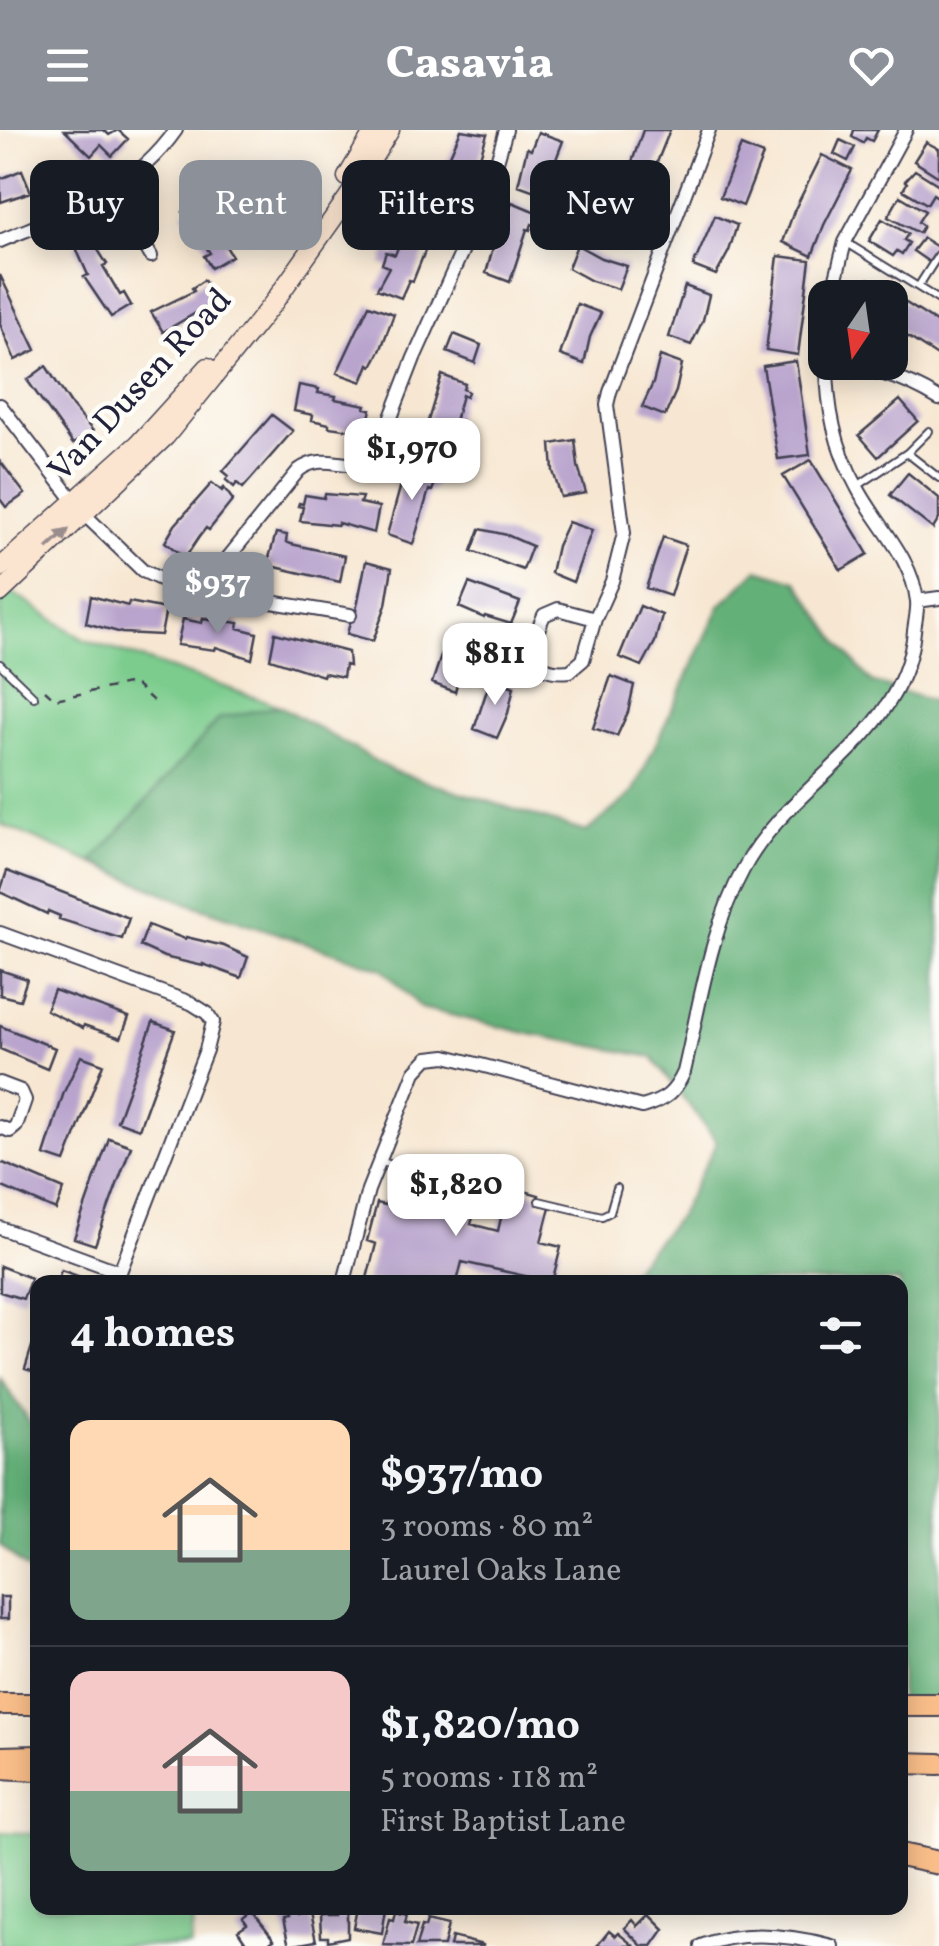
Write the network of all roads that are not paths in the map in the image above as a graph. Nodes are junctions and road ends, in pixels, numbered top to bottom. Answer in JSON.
{"nodes":[{"id":1,"x":176,"y":130,"type":"edge"},
{"id":2,"x":375,"y":130,"type":"edge"},
{"id":3,"x":390,"y":130,"type":"edge"},
{"id":4,"x":506,"y":130,"type":"edge"},
{"id":5,"x":709,"y":130,"type":"edge"},
{"id":6,"x":906,"y":130,"type":"edge"},
{"id":7,"x":152,"y":160,"type":"edge"},
{"id":8,"x":30,"y":229,"type":"edge"},
{"id":9,"x":0,"y":242,"type":"edge"},
{"id":10,"x":845,"y":242,"type":"junction"},
{"id":11,"x":147,"y":250,"type":"edge"},
{"id":12,"x":939,"y":254,"type":"edge"},
{"id":13,"x":150,"y":256,"type":"dead end"},
{"id":14,"x":836,"y":280,"type":"edge"},
{"id":15,"x":918,"y":287,"type":"junction"},
{"id":16,"x":939,"y":300,"type":"edge"},
{"id":17,"x":827,"y":380,"type":"edge"},
{"id":18,"x":907,"y":380,"type":"edge"},
{"id":19,"x":939,"y":398,"type":"edge"},
{"id":20,"x":0,"y":406,"type":"edge"},
{"id":21,"x":928,"y":431,"type":"dead end"},
{"id":22,"x":908,"y":453,"type":"junction"},
{"id":23,"x":939,"y":478,"type":"edge"},
{"id":24,"x":857,"y":487,"type":"junction"},
{"id":25,"x":79,"y":508,"type":"junction"},
{"id":26,"x":0,"y":568,"type":"edge"},
{"id":27,"x":202,"y":590,"type":"junction"},
{"id":28,"x":0,"y":592,"type":"edge"},
{"id":29,"x":939,"y":598,"type":"edge"},
{"id":30,"x":916,"y":601,"type":"junction"},
{"id":31,"x":350,"y":615,"type":"dead end"},
{"id":32,"x":595,"y":619,"type":"junction"},
{"id":33,"x":0,"y":664,"type":"edge"},
{"id":34,"x":34,"y":696,"type":"road end"},
{"id":35,"x":0,"y":933,"type":"edge"},
{"id":36,"x":0,"y":1083,"type":"edge"},
{"id":37,"x":0,"y":1127,"type":"edge"},
{"id":38,"x":380,"y":1162,"type":"junction"},
{"id":39,"x":617,"y":1188,"type":"dead end"},
{"id":40,"x":519,"y":1196,"type":"dead end"},
{"id":41,"x":538,"y":1201,"type":"dead end"},
{"id":42,"x":0,"y":1228,"type":"edge"},
{"id":43,"x":113,"y":1275,"type":"edge"},
{"id":44,"x":119,"y":1275,"type":"edge"},
{"id":45,"x":346,"y":1275,"type":"edge"},
{"id":46,"x":0,"y":1704,"type":"edge"},
{"id":47,"x":30,"y":1704,"type":"edge"},
{"id":48,"x":939,"y":1704,"type":"edge"},
{"id":49,"x":908,"y":1706,"type":"edge"},
{"id":50,"x":908,"y":1716,"type":"edge"},
{"id":51,"x":939,"y":1716,"type":"edge"},
{"id":52,"x":0,"y":1756,"type":"edge"},
{"id":53,"x":30,"y":1756,"type":"edge"},
{"id":54,"x":908,"y":1764,"type":"edge"},
{"id":55,"x":939,"y":1764,"type":"edge"},
{"id":56,"x":0,"y":1767,"type":"edge"},
{"id":57,"x":30,"y":1769,"type":"edge"},
{"id":58,"x":908,"y":1857,"type":"edge"},
{"id":59,"x":939,"y":1863,"type":"edge"},
{"id":60,"x":701,"y":1946,"type":"edge"},
{"id":61,"x":832,"y":1946,"type":"edge"}],
"edges":[{"from":1,"to":7,"type":"street"},
{"from":2,"to":25,"type":"main road","name":"Van Dusen Road"},
{"from":3,"to":25,"type":"main road","name":"Van Dusen Road"},
{"from":4,"to":27,"type":"street"},
{"from":5,"to":32,"type":"street"},
{"from":6,"to":10,"type":"street"},
{"from":8,"to":9,"type":"street"},
{"from":10,"to":14,"type":"street"},
{"from":10,"to":15,"type":"lane"},
{"from":11,"to":13,"type":"street"},
{"from":12,"to":15,"type":"lane"},
{"from":15,"to":16,"type":"lane"},
{"from":17,"to":24,"type":"street"},
{"from":18,"to":19,"type":"street"},
{"from":20,"to":25,"type":"street"},
{"from":21,"to":22,"type":"lane"},
{"from":22,"to":23,"type":"lane"},
{"from":22,"to":24,"type":"lane"},
{"from":24,"to":30,"type":"street"},
{"from":25,"to":26,"type":"main road","name":"Van Dusen Road"},
{"from":25,"to":27,"type":"street"},
{"from":28,"to":25,"type":"main road","name":"Van Dusen Road","one_way":true},
{"from":27,"to":31,"type":"street"},
{"from":29,"to":30,"type":"street"},
{"from":30,"to":38,"type":"street"},
{"from":32,"to":32,"type":"street"},
{"from":33,"to":34,"type":"lane"},
{"from":35,"to":44,"type":"street"},
{"from":36,"to":37,"type":"street"},
{"from":38,"to":40,"type":"lane"},
{"from":38,"to":45,"type":"street"},
{"from":39,"to":41,"type":"lane"},
{"from":42,"to":43,"type":"street"},
{"from":46,"to":47,"type":"main road"},
{"from":48,"to":49,"type":"highway"},
{"from":50,"to":51,"type":"main road"},
{"from":52,"to":53,"type":"main road"},
{"from":54,"to":55,"type":"main road"},
{"from":56,"to":57,"type":"highway"},
{"from":58,"to":59,"type":"highway"},
{"from":60,"to":61,"type":"street"}]}
